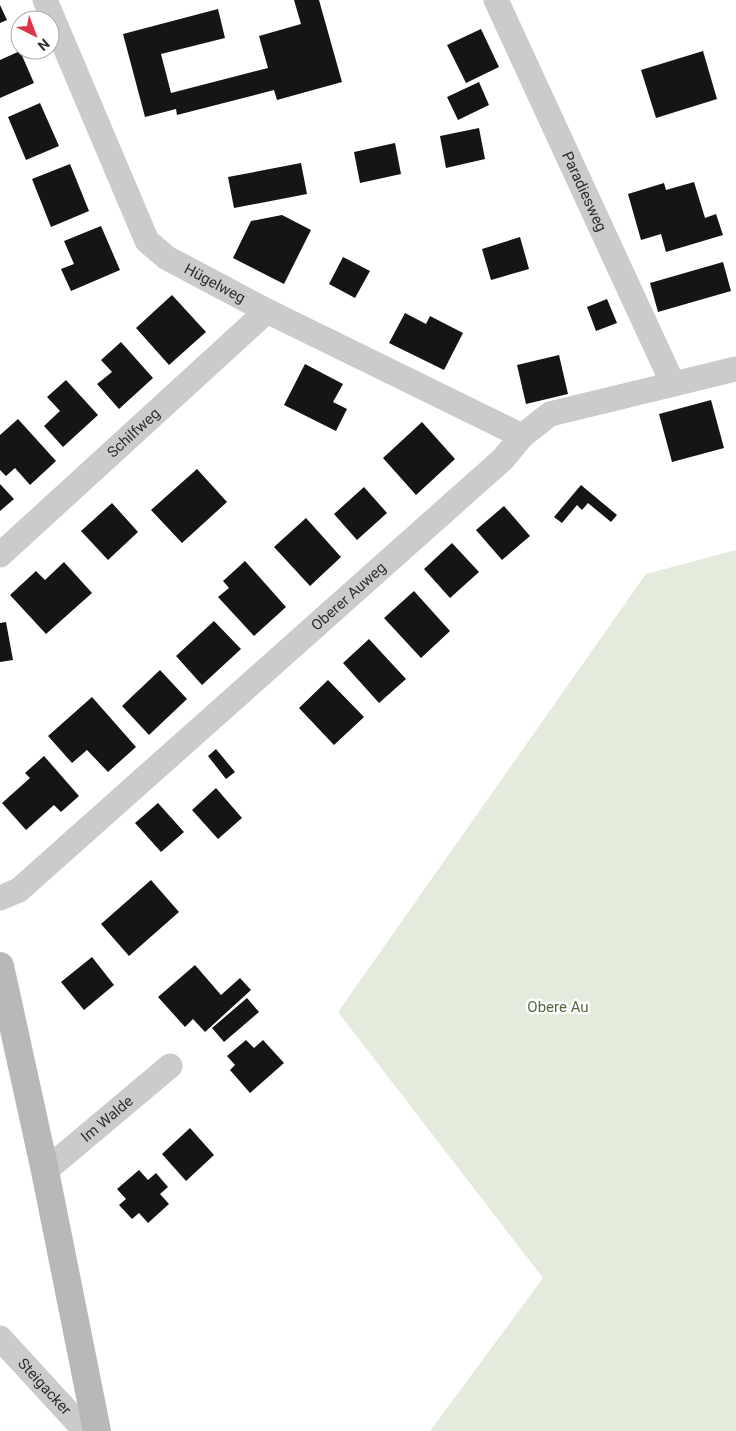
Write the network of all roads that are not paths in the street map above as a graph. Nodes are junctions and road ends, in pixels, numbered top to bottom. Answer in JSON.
{"nodes":[{"id":1,"x":45,"y":0,"type":"edge"},
{"id":2,"x":496,"y":0,"type":"edge"},
{"id":3,"x":267,"y":311,"type":"junction"},
{"id":4,"x":736,"y":369,"type":"edge"},
{"id":5,"x":673,"y":384,"type":"junction"},
{"id":6,"x":522,"y":436,"type":"junction"},
{"id":7,"x":0,"y":555,"type":"edge"},
{"id":8,"x":0,"y":898,"type":"edge"},
{"id":9,"x":0,"y":966,"type":"edge"},
{"id":10,"x":170,"y":1066,"type":"dead end"},
{"id":11,"x":45,"y":1172,"type":"junction"},
{"id":12,"x":0,"y":1338,"type":"edge"},
{"id":13,"x":97,"y":1428,"type":"edge"}],
"edges":[{"from":1,"to":3,"type":"street","name":"Hügelweg"},
{"from":2,"to":5,"type":"street","name":"Paradiesweg"},
{"from":3,"to":6,"type":"street","name":"Hügelweg"},
{"from":3,"to":7,"type":"street","name":"Schilfweg"},
{"from":4,"to":5,"type":"street","name":"Oberer Auweg"},
{"from":5,"to":6,"type":"street","name":"Oberer Auweg"},
{"from":6,"to":8,"type":"street","name":"Oberer Auweg"},
{"from":9,"to":11,"type":"street"},
{"from":10,"to":11,"type":"street","name":"Im Walde"},
{"from":11,"to":13,"type":"street"},
{"from":12,"to":13,"type":"street","name":"Steigacker"}]}
